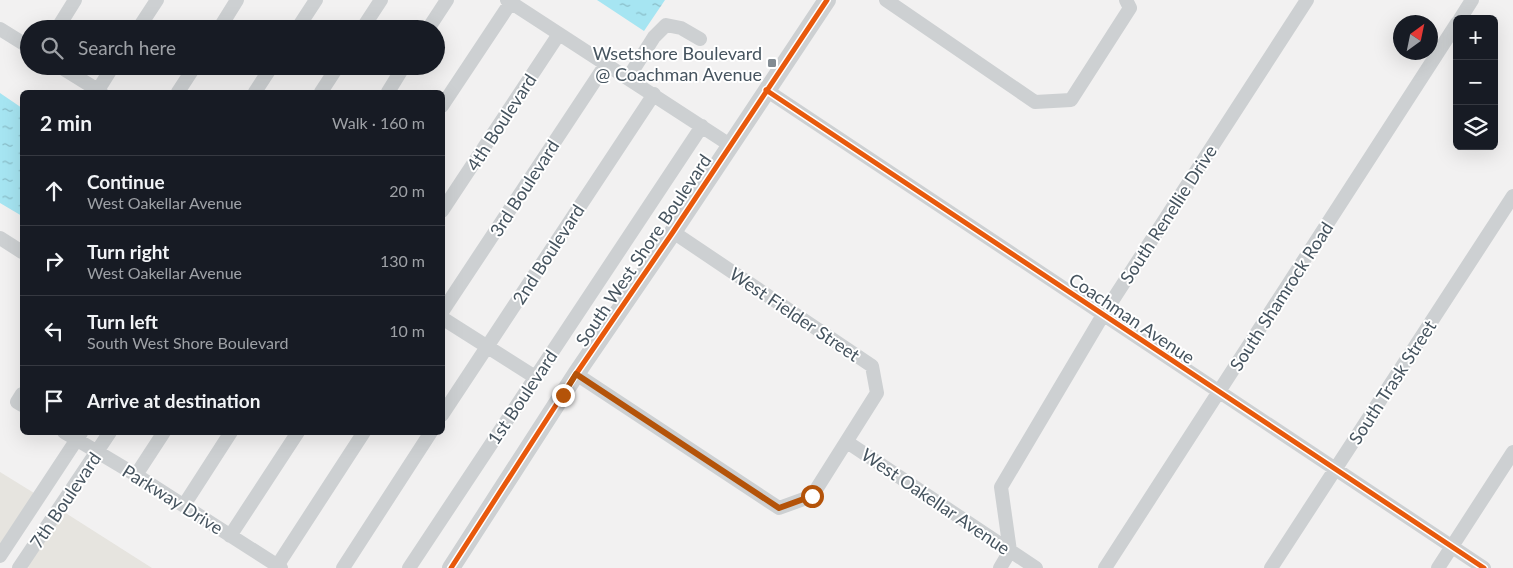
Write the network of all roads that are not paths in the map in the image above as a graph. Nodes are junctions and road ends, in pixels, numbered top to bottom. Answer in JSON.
{"nodes":[{"id":1,"x":76,"y":0,"type":"edge"},
{"id":2,"x":157,"y":0,"type":"edge"},
{"id":3,"x":238,"y":0,"type":"edge"},
{"id":4,"x":316,"y":0,"type":"edge"},
{"id":5,"x":381,"y":0,"type":"edge"},
{"id":6,"x":447,"y":0,"type":"edge"},
{"id":7,"x":827,"y":0,"type":"edge"},
{"id":8,"x":886,"y":0,"type":"edge"},
{"id":9,"x":1126,"y":0,"type":"edge"},
{"id":10,"x":1306,"y":0,"type":"edge"},
{"id":11,"x":1472,"y":0,"type":"edge"},
{"id":12,"x":509,"y":1,"type":"edge"},
{"id":13,"x":1463,"y":15,"type":"edge"},
{"id":14,"x":63,"y":20,"type":"edge"},
{"id":15,"x":144,"y":20,"type":"edge"},
{"id":16,"x":225,"y":20,"type":"edge"},
{"id":17,"x":303,"y":20,"type":"edge"},
{"id":18,"x":368,"y":20,"type":"edge"},
{"id":19,"x":434,"y":20,"type":"edge"},
{"id":20,"x":0,"y":28,"type":"edge"},
{"id":21,"x":1453,"y":29,"type":"edge"},
{"id":22,"x":558,"y":34,"type":"junction"},
{"id":23,"x":700,"y":39,"type":"dead end"},
{"id":24,"x":20,"y":41,"type":"edge"},
{"id":25,"x":606,"y":64,"type":"junction"},
{"id":26,"x":73,"y":75,"type":"edge"},
{"id":27,"x":108,"y":75,"type":"edge"},
{"id":28,"x":189,"y":75,"type":"edge"},
{"id":29,"x":266,"y":75,"type":"edge"},
{"id":30,"x":332,"y":75,"type":"edge"},
{"id":31,"x":398,"y":75,"type":"edge"},
{"id":32,"x":628,"y":78,"type":"junction"},
{"id":33,"x":97,"y":90,"type":"edge"},
{"id":34,"x":100,"y":90,"type":"edge"},
{"id":35,"x":179,"y":90,"type":"edge"},
{"id":36,"x":257,"y":90,"type":"edge"},
{"id":37,"x":322,"y":90,"type":"edge"},
{"id":38,"x":389,"y":90,"type":"edge"},
{"id":39,"x":766,"y":90,"type":"junction"},
{"id":40,"x":654,"y":94,"type":"junction"},
{"id":41,"x":445,"y":101,"type":"edge"},
{"id":42,"x":706,"y":129,"type":"junction"},
{"id":43,"x":730,"y":145,"type":"junction"},
{"id":44,"x":1513,"y":196,"type":"edge"},
{"id":45,"x":445,"y":205,"type":"edge"},
{"id":46,"x":673,"y":232,"type":"junction"},
{"id":47,"x":0,"y":238,"type":"edge"},
{"id":48,"x":20,"y":251,"type":"edge"},
{"id":49,"x":445,"y":307,"type":"edge"},
{"id":50,"x":1102,"y":315,"type":"junction"},
{"id":51,"x":445,"y":320,"type":"edge"},
{"id":52,"x":487,"y":346,"type":"junction"},
{"id":53,"x":576,"y":374,"type":"junction"},
{"id":54,"x":535,"y":377,"type":"junction"},
{"id":55,"x":1218,"y":392,"type":"junction"},
{"id":56,"x":445,"y":410,"type":"edge"},
{"id":57,"x":108,"y":435,"type":"edge"},
{"id":58,"x":162,"y":435,"type":"edge"},
{"id":59,"x":228,"y":435,"type":"edge"},
{"id":60,"x":296,"y":435,"type":"edge"},
{"id":61,"x":362,"y":435,"type":"edge"},
{"id":62,"x":429,"y":435,"type":"edge"},
{"id":63,"x":79,"y":436,"type":"edge"},
{"id":64,"x":847,"y":442,"type":"junction"},
{"id":65,"x":1513,"y":452,"type":"edge"},
{"id":66,"x":97,"y":453,"type":"junction"},
{"id":67,"x":1335,"y":470,"type":"junction"},
{"id":68,"x":136,"y":475,"type":"junction"},
{"id":69,"x":47,"y":484,"type":"junction"},
{"id":70,"x":66,"y":498,"type":"junction"},
{"id":71,"x":184,"y":505,"type":"junction"},
{"id":72,"x":230,"y":536,"type":"junction"},
{"id":73,"x":1452,"y":547,"type":"junction"},
{"id":74,"x":1010,"y":551,"type":"junction"},
{"id":75,"x":0,"y":556,"type":"edge"},
{"id":76,"x":279,"y":567,"type":"edge"},
{"id":77,"x":18,"y":568,"type":"edge"},
{"id":78,"x":343,"y":568,"type":"edge"},
{"id":79,"x":409,"y":568,"type":"edge"},
{"id":80,"x":451,"y":568,"type":"edge"},
{"id":81,"x":1000,"y":568,"type":"edge"},
{"id":82,"x":1036,"y":568,"type":"edge"},
{"id":83,"x":1105,"y":568,"type":"edge"},
{"id":84,"x":1271,"y":568,"type":"edge"},
{"id":85,"x":1438,"y":568,"type":"edge"},
{"id":86,"x":1484,"y":568,"type":"edge"}],
"edges":[{"from":1,"to":14,"type":"street"},
{"from":2,"to":15,"type":"street"},
{"from":3,"to":16,"type":"street"},
{"from":4,"to":17,"type":"street"},
{"from":5,"to":18,"type":"street"},
{"from":6,"to":19,"type":"street"},
{"from":7,"to":39,"type":"street","name":"South West Shore Boulevard"},
{"from":8,"to":9,"type":"street"},
{"from":10,"to":50,"type":"street","name":"South Renellie Drive"},
{"from":11,"to":13,"type":"street"},
{"from":12,"to":22,"type":"street"},
{"from":12,"to":41,"type":"street"},
{"from":20,"to":24,"type":"street"},
{"from":21,"to":55,"type":"street","name":"South Shamrock Road"},
{"from":22,"to":25,"type":"street"},
{"from":22,"to":45,"type":"street","name":"4th Boulevard"},
{"from":23,"to":32,"type":"street"},
{"from":25,"to":32,"type":"street"},
{"from":25,"to":49,"type":"street","name":"3rd Boulevard"},
{"from":26,"to":33,"type":"street"},
{"from":27,"to":34,"type":"street"},
{"from":28,"to":35,"type":"street"},
{"from":29,"to":36,"type":"street"},
{"from":30,"to":37,"type":"street"},
{"from":31,"to":38,"type":"street"},
{"from":32,"to":40,"type":"street"},
{"from":39,"to":43,"type":"street","name":"South West Shore Boulevard"},
{"from":39,"to":50,"type":"street","name":"Coachman Avenue"},
{"from":40,"to":42,"type":"street"},
{"from":40,"to":52,"type":"street","name":"2nd Boulevard"},
{"from":42,"to":43,"type":"street"},
{"from":42,"to":54,"type":"street","name":"1st Boulevard"},
{"from":43,"to":46,"type":"street","name":"South West Shore Boulevard"},
{"from":44,"to":67,"type":"street","name":"South Trask Street"},
{"from":46,"to":53,"type":"street","name":"South West Shore Boulevard"},
{"from":46,"to":64,"type":"street","name":"West Fielder Street"},
{"from":47,"to":48,"type":"street"},
{"from":50,"to":55,"type":"street","name":"Coachman Avenue"},
{"from":50,"to":74,"type":"street","name":"South Renellie Drive"},
{"from":51,"to":52,"type":"street"},
{"from":52,"to":54,"type":"street"},
{"from":52,"to":56,"type":"street","name":"2nd Boulevard"},
{"from":53,"to":64,"type":"street","name":"West Oakellar Avenue"},
{"from":53,"to":80,"type":"street","name":"South West Shore Boulevard"},
{"from":54,"to":79,"type":"street","name":"1st Boulevard"},
{"from":55,"to":67,"type":"street","name":"Coachman Avenue"},
{"from":55,"to":83,"type":"street","name":"South Shamrock Road"},
{"from":57,"to":66,"type":"street","name":"7th Boulevard"},
{"from":58,"to":68,"type":"street"},
{"from":59,"to":71,"type":"street"},
{"from":60,"to":72,"type":"street"},
{"from":61,"to":76,"type":"street"},
{"from":62,"to":78,"type":"street"},
{"from":63,"to":66,"type":"street","name":"Parkway Drive"},
{"from":63,"to":69,"type":"street","name":"7th Boulevard"},
{"from":64,"to":74,"type":"street","name":"West Oakellar Avenue"},
{"from":65,"to":73,"type":"street"},
{"from":66,"to":68,"type":"street","name":"Parkway Drive"},
{"from":66,"to":70,"type":"street","name":"7th Boulevard"},
{"from":67,"to":73,"type":"street","name":"Coachman Avenue"},
{"from":67,"to":84,"type":"street","name":"South Trask Street"},
{"from":68,"to":71,"type":"street","name":"Parkway Drive"},
{"from":69,"to":70,"type":"street"},
{"from":69,"to":75,"type":"street","name":"7th Boulevard"},
{"from":70,"to":77,"type":"street","name":"7th Boulevard"},
{"from":71,"to":72,"type":"street","name":"Parkway Drive"},
{"from":72,"to":76,"type":"street","name":"Parkway Drive"},
{"from":73,"to":85,"type":"street"},
{"from":73,"to":86,"type":"street","name":"Coachman Avenue"},
{"from":74,"to":81,"type":"street"},
{"from":74,"to":82,"type":"street","name":"West Oakellar Avenue"}]}
